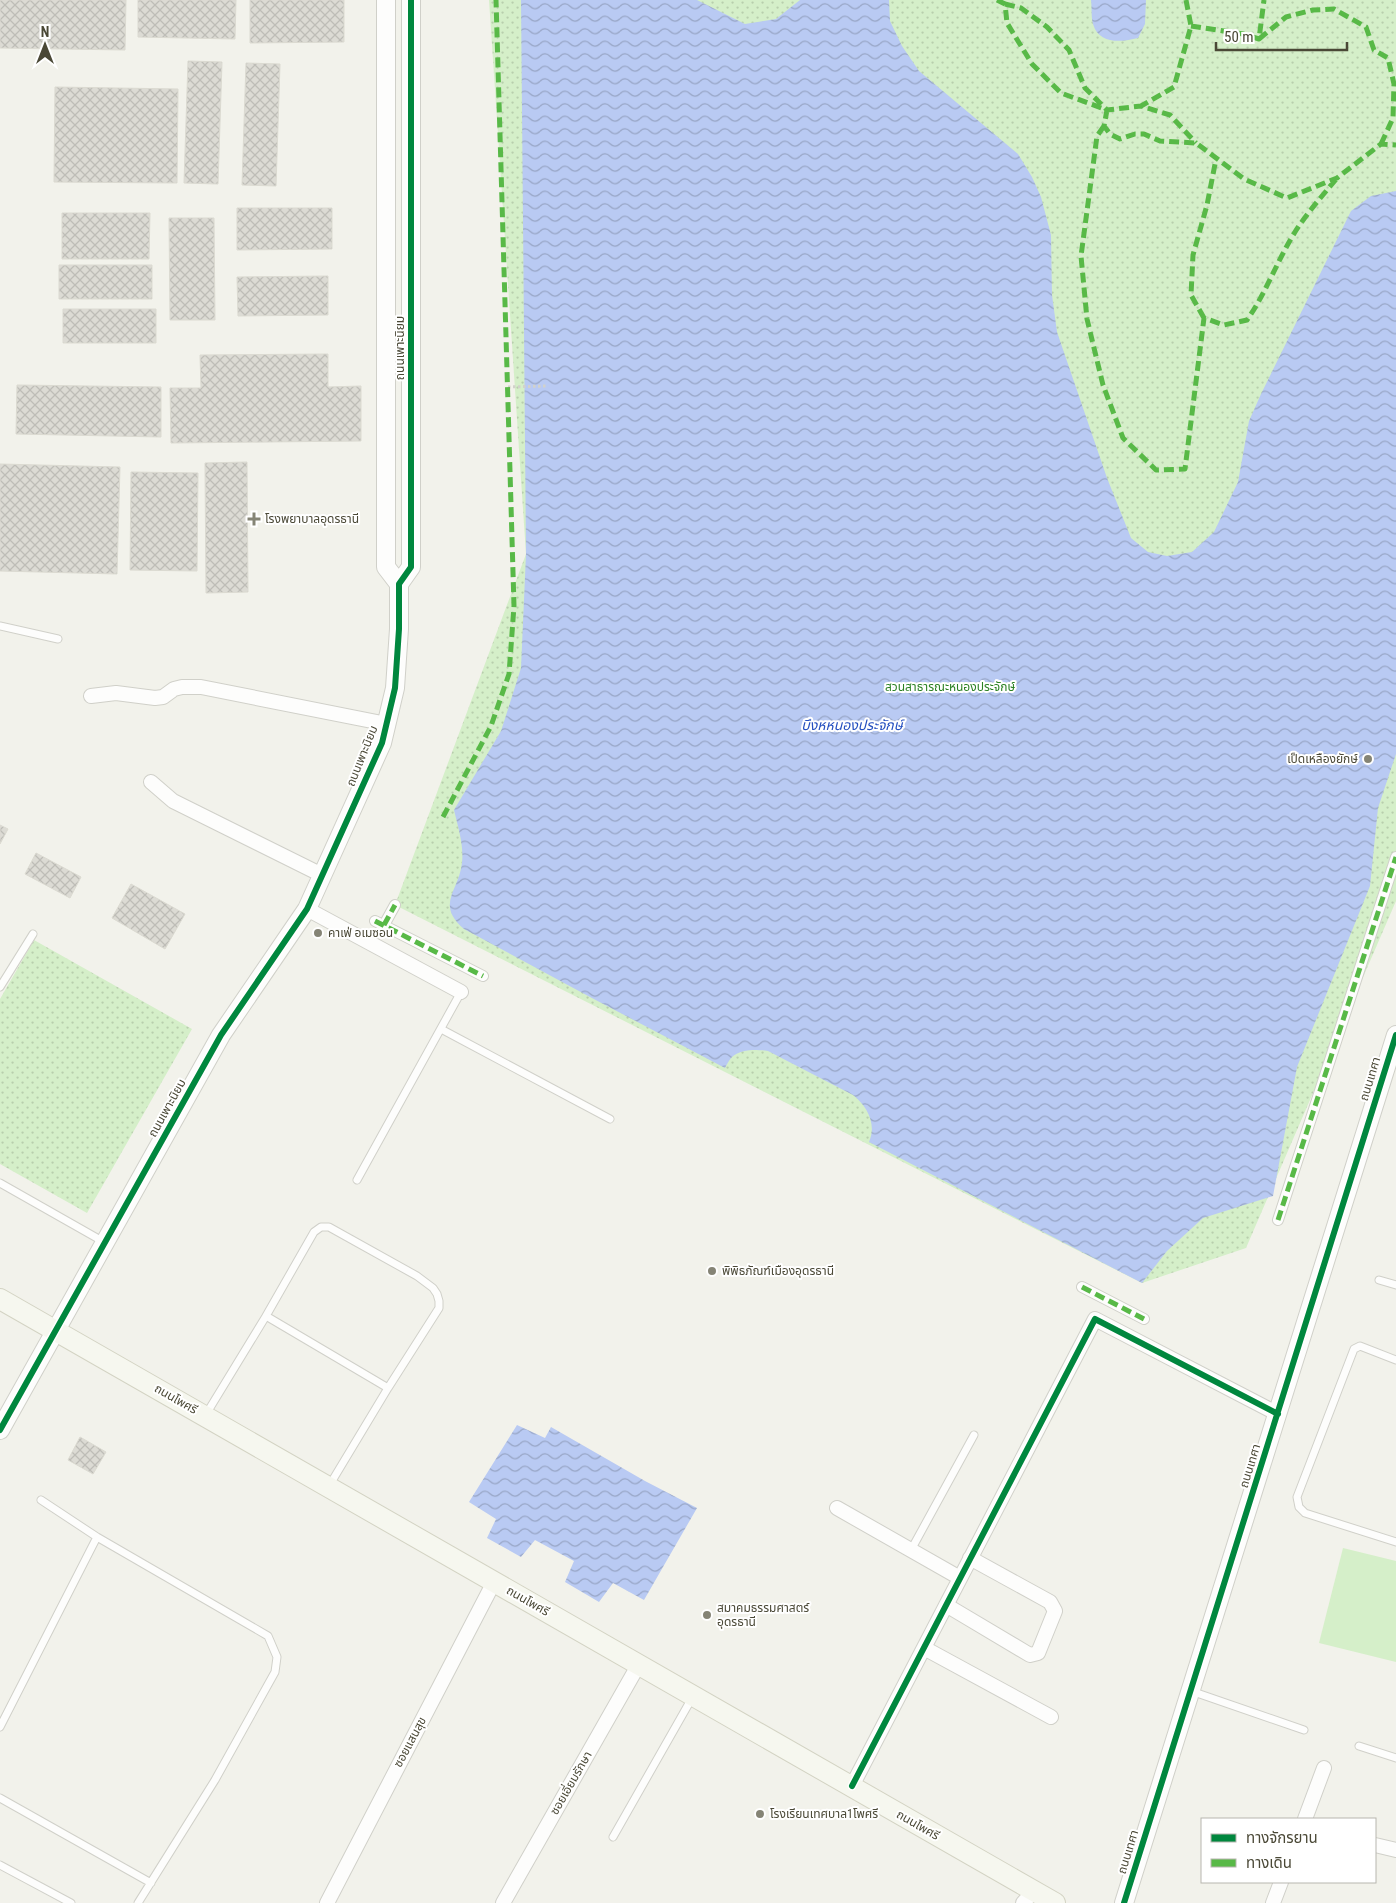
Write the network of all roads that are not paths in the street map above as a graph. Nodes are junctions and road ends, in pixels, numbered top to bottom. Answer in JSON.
{"nodes":[{"id":1,"x":386,"y":0,"type":"edge"},
{"id":2,"x":411,"y":0,"type":"edge"},
{"id":3,"x":399,"y":584,"type":"junction"},
{"id":4,"x":0,"y":626,"type":"edge"},
{"id":5,"x":58,"y":639,"type":"dead end"},
{"id":6,"x":91,"y":696,"type":"dead end"},
{"id":7,"x":387,"y":724,"type":"junction"},
{"id":8,"x":152,"y":782,"type":"dead end"},
{"id":9,"x":1396,"y":857,"type":"edge"},
{"id":10,"x":322,"y":876,"type":"junction"},
{"id":11,"x":395,"y":905,"type":"dead end"},
{"id":12,"x":307,"y":908,"type":"junction"},
{"id":13,"x":33,"y":934,"type":"dead end"},
{"id":14,"x":484,"y":976,"type":"dead end"},
{"id":15,"x":0,"y":986,"type":"edge"},
{"id":16,"x":462,"y":992,"type":"joint"},
{"id":17,"x":441,"y":1029,"type":"junction"},
{"id":18,"x":1396,"y":1035,"type":"edge"},
{"id":19,"x":610,"y":1119,"type":"dead end"},
{"id":20,"x":357,"y":1180,"type":"dead end"},
{"id":21,"x":0,"y":1183,"type":"edge"},
{"id":22,"x":1278,"y":1220,"type":"dead end"},
{"id":23,"x":104,"y":1242,"type":"junction"},
{"id":24,"x":1379,"y":1280,"type":"dead end"},
{"id":25,"x":1396,"y":1285,"type":"edge"},
{"id":26,"x":1082,"y":1287,"type":"dead end"},
{"id":27,"x":0,"y":1299,"type":"edge"},
{"id":28,"x":266,"y":1316,"type":"junction"},
{"id":29,"x":1144,"y":1319,"type":"dead end"},
{"id":30,"x":55,"y":1330,"type":"junction"},
{"id":31,"x":1396,"y":1360,"type":"edge"},
{"id":32,"x":388,"y":1388,"type":"junction"},
{"id":33,"x":1278,"y":1414,"type":"junction"},
{"id":34,"x":205,"y":1416,"type":"junction"},
{"id":35,"x":0,"y":1430,"type":"edge"},
{"id":36,"x":974,"y":1435,"type":"dead end"},
{"id":37,"x":329,"y":1487,"type":"junction"},
{"id":38,"x":42,"y":1500,"type":"dead end"},
{"id":39,"x":837,"y":1508,"type":"dead end"},
{"id":40,"x":97,"y":1537,"type":"junction"},
{"id":41,"x":1396,"y":1542,"type":"edge"},
{"id":42,"x":911,"y":1550,"type":"junction"},
{"id":43,"x":970,"y":1558,"type":"junction"},
{"id":44,"x":960,"y":1578,"type":"junction"},
{"id":45,"x":494,"y":1582,"type":"junction"},
{"id":46,"x":946,"y":1605,"type":"junction"},
{"id":47,"x":924,"y":1648,"type":"junction"},
{"id":48,"x":639,"y":1664,"type":"junction"},
{"id":49,"x":1191,"y":1691,"type":"junction"},
{"id":50,"x":693,"y":1696,"type":"junction"},
{"id":51,"x":1051,"y":1717,"type":"dead end"},
{"id":52,"x":0,"y":1727,"type":"edge"},
{"id":53,"x":1304,"y":1730,"type":"dead end"},
{"id":54,"x":1359,"y":1746,"type":"dead end"},
{"id":55,"x":1396,"y":1758,"type":"edge"},
{"id":56,"x":1324,"y":1768,"type":"dead end"},
{"id":57,"x":852,"y":1786,"type":"junction"},
{"id":58,"x":0,"y":1798,"type":"edge"},
{"id":59,"x":1305,"y":1818,"type":"edge"},
{"id":60,"x":613,"y":1837,"type":"dead end"},
{"id":61,"x":1376,"y":1845,"type":"edge"},
{"id":62,"x":1396,"y":1850,"type":"edge"},
{"id":63,"x":0,"y":1865,"type":"edge"},
{"id":64,"x":151,"y":1883,"type":"junction"},
{"id":65,"x":1281,"y":1883,"type":"edge"},
{"id":66,"x":1029,"y":1897,"type":"edge"},
{"id":67,"x":71,"y":1903,"type":"edge"},
{"id":68,"x":138,"y":1903,"type":"edge"},
{"id":69,"x":327,"y":1903,"type":"edge"},
{"id":70,"x":503,"y":1903,"type":"edge"},
{"id":71,"x":1055,"y":1903,"type":"edge"},
{"id":72,"x":1124,"y":1903,"type":"edge"},
{"id":73,"x":1273,"y":1903,"type":"edge"}],
"edges":[{"from":1,"to":3,"type":"street","name":"ถนนเพาะนิยม"},
{"from":2,"to":3,"type":"street","name":"ถนนเพาะนิยม"},
{"from":3,"to":7,"type":"street","name":"ถนนเพาะนิยม"},
{"from":4,"to":5,"type":"lane"},
{"from":6,"to":7,"type":"street"},
{"from":7,"to":10,"type":"street","name":"ถนนเพาะนิยม"},
{"from":8,"to":10,"type":"street"},
{"from":9,"to":22,"type":"street"},
{"from":10,"to":12,"type":"street","name":"ถนนเพาะนิยม"},
{"from":11,"to":14,"type":"street"},
{"from":12,"to":16,"type":"street"},
{"from":12,"to":23,"type":"street","name":"ถนนเพาะนิยม"},
{"from":13,"to":15,"type":"lane"},
{"from":16,"to":17,"type":"lane"},
{"from":17,"to":19,"type":"lane"},
{"from":17,"to":20,"type":"lane"},
{"from":18,"to":33,"type":"street","name":"ถนนเทศา"},
{"from":21,"to":23,"type":"lane"},
{"from":23,"to":30,"type":"street","name":"ถนนเพาะนิยม"},
{"from":24,"to":25,"type":"lane"},
{"from":26,"to":29,"type":"street"},
{"from":27,"to":30,"type":"main road","name":"ถนนโพศรี"},
{"from":28,"to":32,"type":"lane"},
{"from":28,"to":32,"type":"lane"},
{"from":28,"to":34,"type":"lane"},
{"from":30,"to":34,"type":"main road","name":"ถนนโพศรี"},
{"from":30,"to":35,"type":"street","name":"ถนนเพาะนิยม"},
{"from":31,"to":41,"type":"lane"},
{"from":32,"to":37,"type":"lane"},
{"from":33,"to":43,"type":"street"},
{"from":33,"to":49,"type":"street","name":"ถนนเทศา"},
{"from":34,"to":37,"type":"main road","name":"ถนนโพศรี"},
{"from":36,"to":42,"type":"lane"},
{"from":37,"to":45,"type":"main road","name":"ถนนโพศรี"},
{"from":38,"to":40,"type":"lane"},
{"from":39,"to":42,"type":"street"},
{"from":40,"to":52,"type":"lane"},
{"from":40,"to":64,"type":"lane"},
{"from":42,"to":44,"type":"street"},
{"from":43,"to":44,"type":"street"},
{"from":43,"to":46,"type":"street"},
{"from":44,"to":46,"type":"street"},
{"from":45,"to":48,"type":"main road","name":"ถนนโพศรี"},
{"from":45,"to":69,"type":"street","name":"ซอยแสนสุข"},
{"from":46,"to":47,"type":"street"},
{"from":47,"to":51,"type":"street"},
{"from":47,"to":57,"type":"street"},
{"from":48,"to":50,"type":"main road","name":"ถนนโพศรี"},
{"from":48,"to":70,"type":"street","name":"ซอยเอี่ยมรักษา"},
{"from":49,"to":53,"type":"lane"},
{"from":49,"to":72,"type":"street","name":"ถนนเทศา"},
{"from":50,"to":57,"type":"main road","name":"ถนนโพศรี"},
{"from":50,"to":60,"type":"lane"},
{"from":54,"to":55,"type":"lane"},
{"from":56,"to":59,"type":"street"},
{"from":57,"to":66,"type":"main road","name":"ถนนโพศรี"},
{"from":58,"to":64,"type":"lane"},
{"from":61,"to":62,"type":"street"},
{"from":63,"to":67,"type":"lane"},
{"from":64,"to":68,"type":"lane"},
{"from":65,"to":73,"type":"street"},
{"from":66,"to":71,"type":"main road","name":"ถนนโพศรี"}]}
